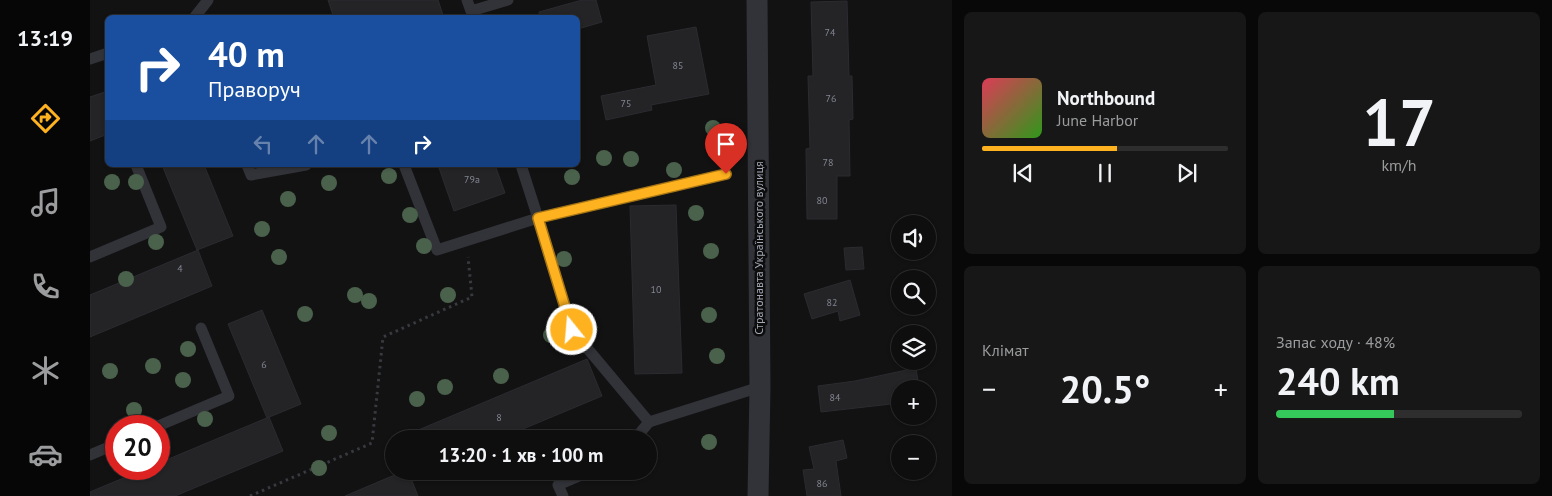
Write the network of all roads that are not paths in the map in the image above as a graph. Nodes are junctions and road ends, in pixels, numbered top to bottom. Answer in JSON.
{"nodes":[{"id":1,"x":208,"y":0,"type":"edge"},
{"id":2,"x":508,"y":0,"type":"edge"},
{"id":3,"x":757,"y":0,"type":"edge"},
{"id":4,"x":470,"y":10,"type":"edge"},
{"id":5,"x":196,"y":15,"type":"edge"},
{"id":6,"x":105,"y":54,"type":"edge"},
{"id":7,"x":90,"y":60,"type":"edge"},
{"id":8,"x":137,"y":167,"type":"edge"},
{"id":9,"x":248,"y":167,"type":"edge"},
{"id":10,"x":296,"y":167,"type":"edge"},
{"id":11,"x":405,"y":167,"type":"edge"},
{"id":12,"x":522,"y":167,"type":"edge"},
{"id":13,"x":726,"y":174,"type":"dead end"},
{"id":14,"x":538,"y":218,"type":"junction"},
{"id":15,"x":90,"y":257,"type":"edge"},
{"id":16,"x":201,"y":328,"type":"dead end"},
{"id":17,"x":760,"y":388,"type":"junction"},
{"id":18,"x":170,"y":421,"type":"edge"},
{"id":19,"x":649,"y":422,"type":"junction"},
{"id":20,"x":642,"y":430,"type":"edge"},
{"id":21,"x":105,"y":449,"type":"edge"},
{"id":22,"x":90,"y":455,"type":"edge"},
{"id":23,"x":570,"y":480,"type":"edge"},
{"id":24,"x":563,"y":496,"type":"edge"},
{"id":25,"x":758,"y":496,"type":"edge"}],
"edges":[{"from":1,"to":5,"type":"lane"},
{"from":2,"to":4,"type":"lane"},
{"from":3,"to":17,"type":"street","name":"Стратонавта Українського вулиця"},
{"from":6,"to":7,"type":"lane"},
{"from":8,"to":15,"type":"lane"},
{"from":9,"to":10,"type":"lane"},
{"from":11,"to":14,"type":"lane"},
{"from":12,"to":14,"type":"lane"},
{"from":13,"to":14,"type":"lane"},
{"from":14,"to":19,"type":"lane"},
{"from":16,"to":18,"type":"lane"},
{"from":17,"to":19,"type":"lane"},
{"from":17,"to":25,"type":"street","name":"Стратонавта Українського вулиця"},
{"from":19,"to":20,"type":"lane"},
{"from":21,"to":22,"type":"lane"},
{"from":23,"to":24,"type":"lane"}]}
